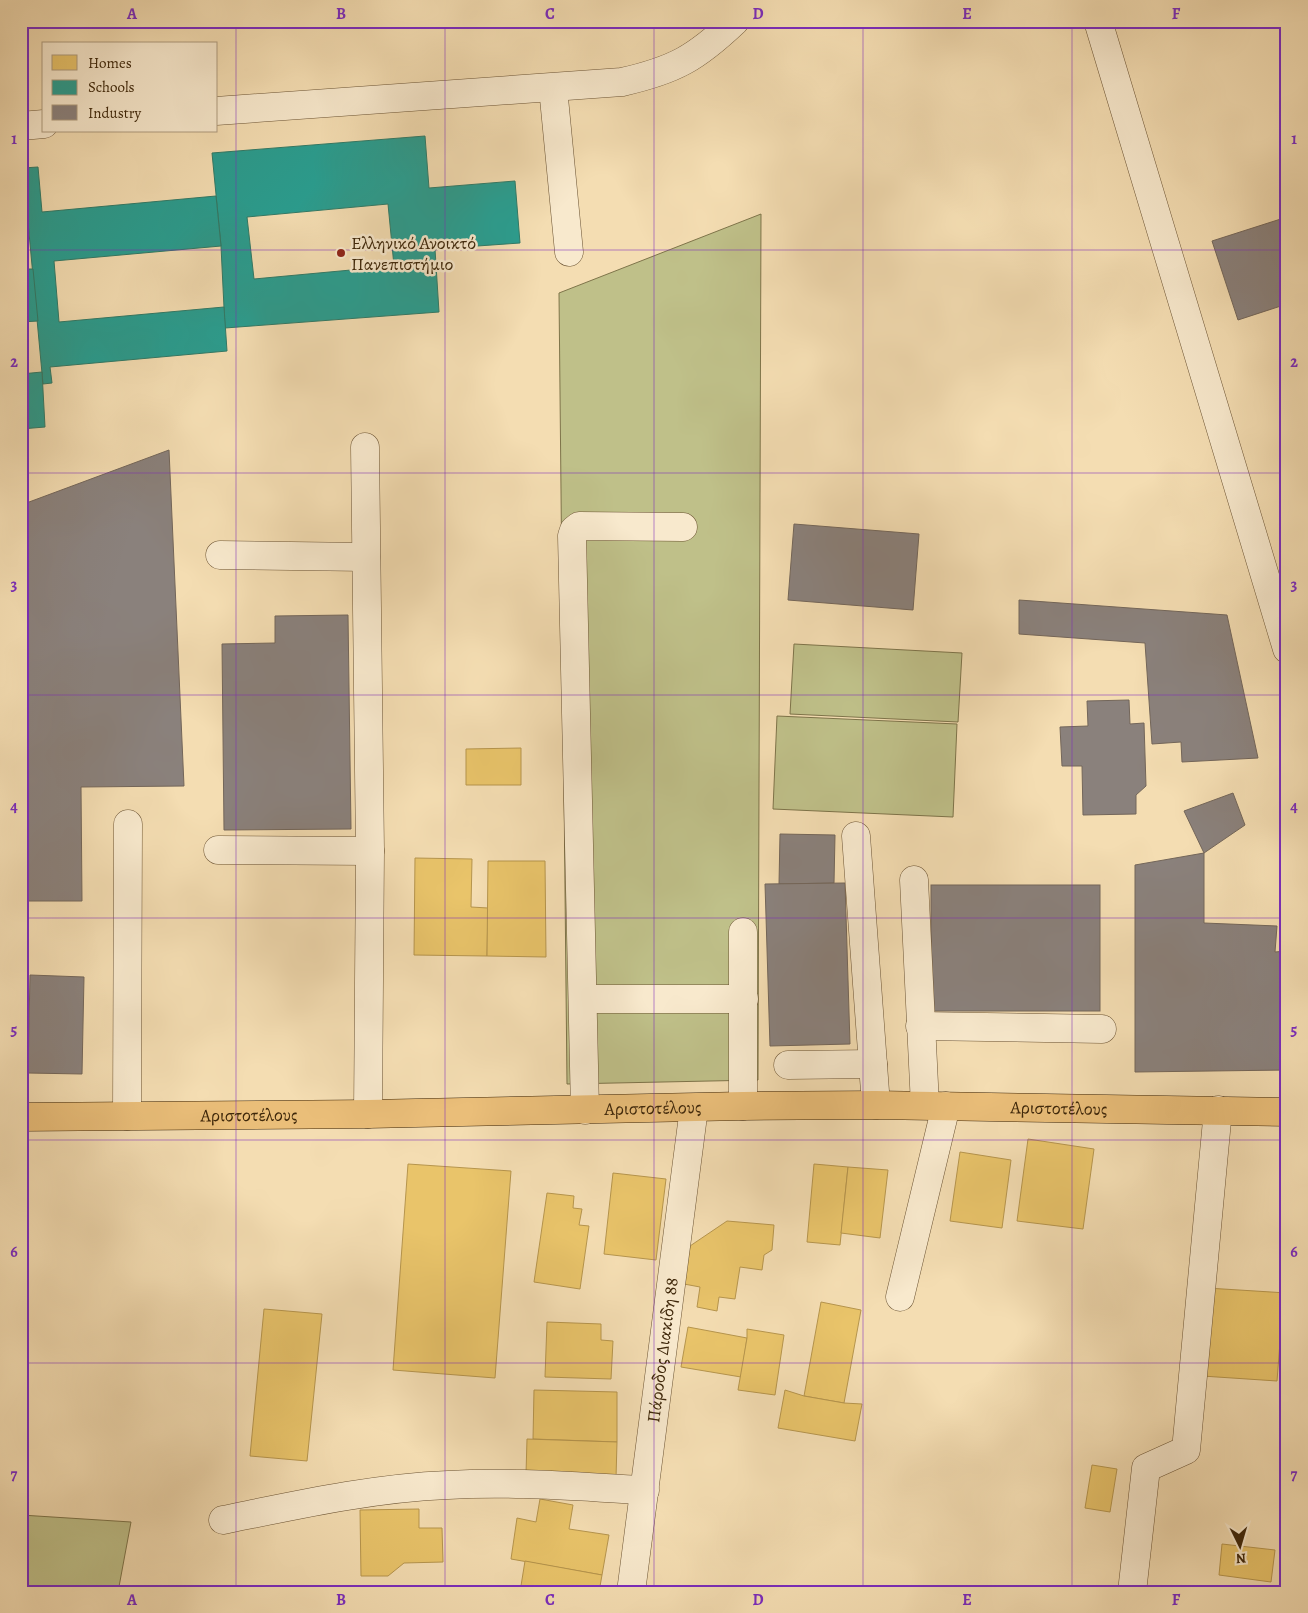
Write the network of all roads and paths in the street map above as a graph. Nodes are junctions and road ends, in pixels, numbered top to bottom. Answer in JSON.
{"nodes":[{"id":1,"x":735,"y":21,"type":"edge"},
{"id":2,"x":1098,"y":21,"type":"edge"},
{"id":3,"x":553,"y":88,"type":"junction"},
{"id":4,"x":218,"y":111,"type":"edge"},
{"id":5,"x":42,"y":124,"type":"edge"},
{"id":6,"x":21,"y":126,"type":"edge"},
{"id":7,"x":568,"y":252,"type":"dead end"},
{"id":8,"x":364,"y":447,"type":"dead end"},
{"id":9,"x":683,"y":527,"type":"dead end"},
{"id":10,"x":220,"y":555,"type":"dead end"},
{"id":11,"x":366,"y":556,"type":"junction"},
{"id":12,"x":1287,"y":649,"type":"edge"},
{"id":13,"x":128,"y":824,"type":"dead end"},
{"id":14,"x":856,"y":836,"type":"dead end"},
{"id":15,"x":218,"y":850,"type":"dead end"},
{"id":16,"x":370,"y":851,"type":"junction"},
{"id":17,"x":914,"y":880,"type":"dead end"},
{"id":18,"x":743,"y":932,"type":"dead end"},
{"id":19,"x":584,"y":999,"type":"junction"},
{"id":20,"x":744,"y":999,"type":"junction"},
{"id":21,"x":920,"y":1026,"type":"junction"},
{"id":22,"x":1102,"y":1029,"type":"dead end"},
{"id":23,"x":788,"y":1064,"type":"dead end"},
{"id":24,"x":873,"y":1064,"type":"junction"},
{"id":25,"x":876,"y":1105,"type":"junction"},
{"id":26,"x":743,"y":1106,"type":"junction"},
{"id":27,"x":936,"y":1106,"type":"junction"},
{"id":28,"x":694,"y":1108,"type":"junction"},
{"id":29,"x":585,"y":1110,"type":"junction"},
{"id":30,"x":1218,"y":1110,"type":"junction"},
{"id":31,"x":1287,"y":1112,"type":"edge"},
{"id":32,"x":368,"y":1114,"type":"junction"},
{"id":33,"x":127,"y":1116,"type":"junction"},
{"id":34,"x":21,"y":1117,"type":"edge"},
{"id":35,"x":900,"y":1297,"type":"dead end"},
{"id":36,"x":645,"y":1490,"type":"junction"},
{"id":37,"x":223,"y":1520,"type":"dead end"},
{"id":38,"x":631,"y":1592,"type":"edge"},
{"id":39,"x":1132,"y":1592,"type":"edge"}],
"edges":[{"from":1,"to":3,"type":"street"},
{"from":2,"to":12,"type":"street"},
{"from":3,"to":4,"type":"street"},
{"from":3,"to":7,"type":"street"},
{"from":5,"to":6,"type":"street"},
{"from":8,"to":11,"type":"street"},
{"from":9,"to":19,"type":"street"},
{"from":10,"to":11,"type":"street"},
{"from":11,"to":16,"type":"street"},
{"from":13,"to":33,"type":"street"},
{"from":14,"to":24,"type":"street"},
{"from":15,"to":16,"type":"street"},
{"from":16,"to":32,"type":"street"},
{"from":17,"to":21,"type":"street"},
{"from":18,"to":20,"type":"street"},
{"from":19,"to":20,"type":"street"},
{"from":19,"to":29,"type":"street"},
{"from":20,"to":26,"type":"street"},
{"from":21,"to":22,"type":"street"},
{"from":21,"to":27,"type":"street"},
{"from":23,"to":24,"type":"street"},
{"from":24,"to":25,"type":"street"},
{"from":25,"to":26,"type":"main road","name":"Αριστοτέλους"},
{"from":25,"to":27,"type":"main road","name":"Αριστοτέλους"},
{"from":26,"to":28,"type":"main road","name":"Αριστοτέλους"},
{"from":27,"to":30,"type":"main road","name":"Αριστοτέλους"},
{"from":27,"to":35,"type":"street"},
{"from":28,"to":29,"type":"main road","name":"Αριστοτέλους"},
{"from":28,"to":36,"type":"street","name":"Πάροδος Διακίδη 88"},
{"from":29,"to":32,"type":"main road","name":"Αριστοτέλους"},
{"from":30,"to":31,"type":"main road","name":"Αριστοτέλους"},
{"from":30,"to":39,"type":"street"},
{"from":32,"to":33,"type":"main road","name":"Αριστοτέλους"},
{"from":33,"to":34,"type":"main road","name":"Αριστοτέλους"},
{"from":36,"to":37,"type":"street"},
{"from":36,"to":38,"type":"street","name":"Πάροδος Διακίδη 88"}]}
